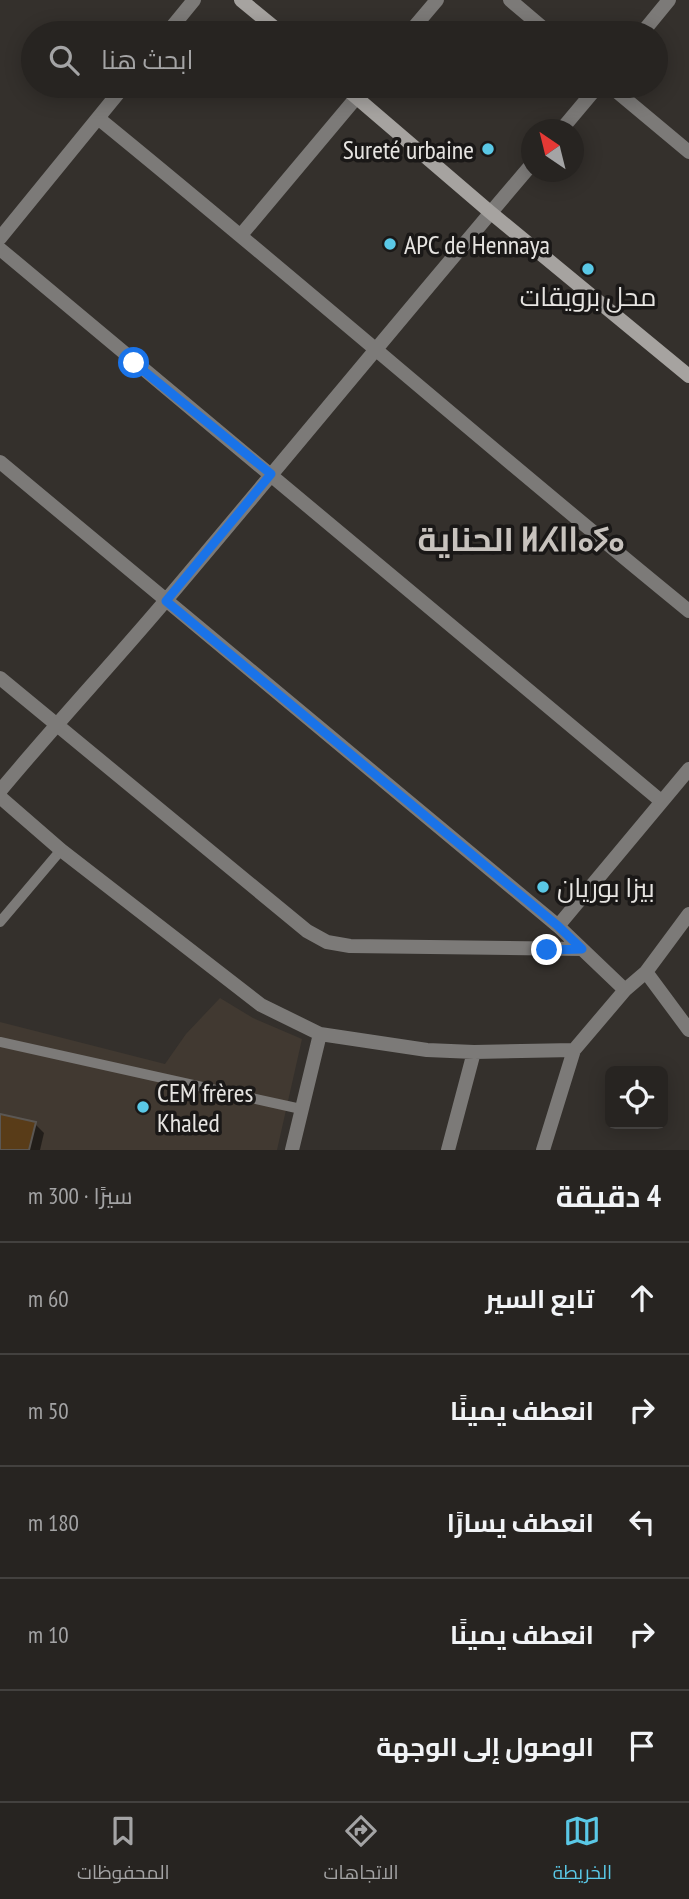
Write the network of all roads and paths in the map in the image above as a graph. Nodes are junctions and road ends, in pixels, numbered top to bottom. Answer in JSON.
{"nodes":[{"id":1,"x":194,"y":0,"type":"edge"},
{"id":2,"x":241,"y":0,"type":"edge"},
{"id":3,"x":437,"y":0,"type":"edge"},
{"id":4,"x":510,"y":0,"type":"edge"},
{"id":5,"x":669,"y":0,"type":"edge"},
{"id":6,"x":177,"y":21,"type":"edge"},
{"id":7,"x":266,"y":21,"type":"edge"},
{"id":8,"x":419,"y":21,"type":"edge"},
{"id":9,"x":535,"y":21,"type":"edge"},
{"id":10,"x":652,"y":21,"type":"edge"},
{"id":11,"x":114,"y":98,"type":"edge"},
{"id":12,"x":356,"y":98,"type":"edge"},
{"id":13,"x":367,"y":98,"type":"edge"},
{"id":14,"x":588,"y":98,"type":"edge"},
{"id":15,"x":624,"y":98,"type":"edge"},
{"id":16,"x":98,"y":118,"type":"junction"},
{"id":17,"x":570,"y":119,"type":"edge"},
{"id":18,"x":689,"y":152,"type":"edge"},
{"id":19,"x":521,"y":175,"type":"edge"},
{"id":20,"x":490,"y":212,"type":"junction"},
{"id":21,"x":241,"y":235,"type":"junction"},
{"id":22,"x":0,"y":237,"type":"edge"},
{"id":23,"x":0,"y":249,"type":"edge"},
{"id":24,"x":374,"y":350,"type":"junction"},
{"id":25,"x":689,"y":376,"type":"edge"},
{"id":26,"x":0,"y":462,"type":"edge"},
{"id":27,"x":271,"y":474,"type":"junction"},
{"id":28,"x":166,"y":601,"type":"junction"},
{"id":29,"x":689,"y":611,"type":"edge"},
{"id":30,"x":0,"y":678,"type":"edge"},
{"id":31,"x":56,"y":724,"type":"junction"},
{"id":32,"x":689,"y":769,"type":"edge"},
{"id":33,"x":0,"y":794,"type":"edge"},
{"id":34,"x":661,"y":801,"type":"junction"},
{"id":35,"x":61,"y":850,"type":"junction"},
{"id":36,"x":689,"y":914,"type":"edge"},
{"id":37,"x":0,"y":922,"type":"edge"},
{"id":38,"x":558,"y":926,"type":"junction"},
{"id":39,"x":582,"y":949,"type":"junction"},
{"id":40,"x":646,"y":972,"type":"junction"},
{"id":41,"x":625,"y":990,"type":"junction"},
{"id":42,"x":689,"y":1030,"type":"edge"},
{"id":43,"x":320,"y":1034,"type":"junction"},
{"id":44,"x":0,"y":1042,"type":"edge"},
{"id":45,"x":574,"y":1050,"type":"junction"},
{"id":46,"x":474,"y":1052,"type":"junction"},
{"id":47,"x":301,"y":1110,"type":"junction"},
{"id":48,"x":292,"y":1150,"type":"edge"},
{"id":49,"x":448,"y":1150,"type":"edge"},
{"id":50,"x":543,"y":1150,"type":"edge"}],
"edges":[{"from":1,"to":6,"type":"street"},
{"from":2,"to":7,"type":"main road"},
{"from":3,"to":8,"type":"street"},
{"from":4,"to":9,"type":"street"},
{"from":5,"to":10,"type":"street"},
{"from":11,"to":16,"type":"street"},
{"from":12,"to":21,"type":"street"},
{"from":13,"to":20,"type":"main road"},
{"from":14,"to":17,"type":"street"},
{"from":15,"to":18,"type":"street"},
{"from":16,"to":21,"type":"street"},
{"from":16,"to":22,"type":"street"},
{"from":19,"to":20,"type":"street"},
{"from":20,"to":24,"type":"street"},
{"from":20,"to":25,"type":"main road"},
{"from":21,"to":24,"type":"street"},
{"from":23,"to":27,"type":"street"},
{"from":24,"to":27,"type":"street"},
{"from":24,"to":29,"type":"street"},
{"from":26,"to":28,"type":"street"},
{"from":27,"to":28,"type":"street"},
{"from":27,"to":34,"type":"street"},
{"from":28,"to":31,"type":"street"},
{"from":28,"to":38,"type":"street"},
{"from":30,"to":31,"type":"street"},
{"from":31,"to":33,"type":"street"},
{"from":31,"to":39,"type":"street"},
{"from":32,"to":34,"type":"street"},
{"from":33,"to":35,"type":"street"},
{"from":34,"to":38,"type":"street"},
{"from":35,"to":37,"type":"lane"},
{"from":35,"to":43,"type":"street"},
{"from":36,"to":40,"type":"street"},
{"from":38,"to":39,"type":"street"},
{"from":39,"to":41,"type":"street"},
{"from":40,"to":41,"type":"street"},
{"from":40,"to":42,"type":"street"},
{"from":41,"to":45,"type":"street"},
{"from":43,"to":46,"type":"street"},
{"from":43,"to":47,"type":"street"},
{"from":44,"to":47,"type":"lane"},
{"from":45,"to":46,"type":"street"},
{"from":45,"to":50,"type":"street"},
{"from":46,"to":49,"type":"street"},
{"from":47,"to":48,"type":"street"}]}
